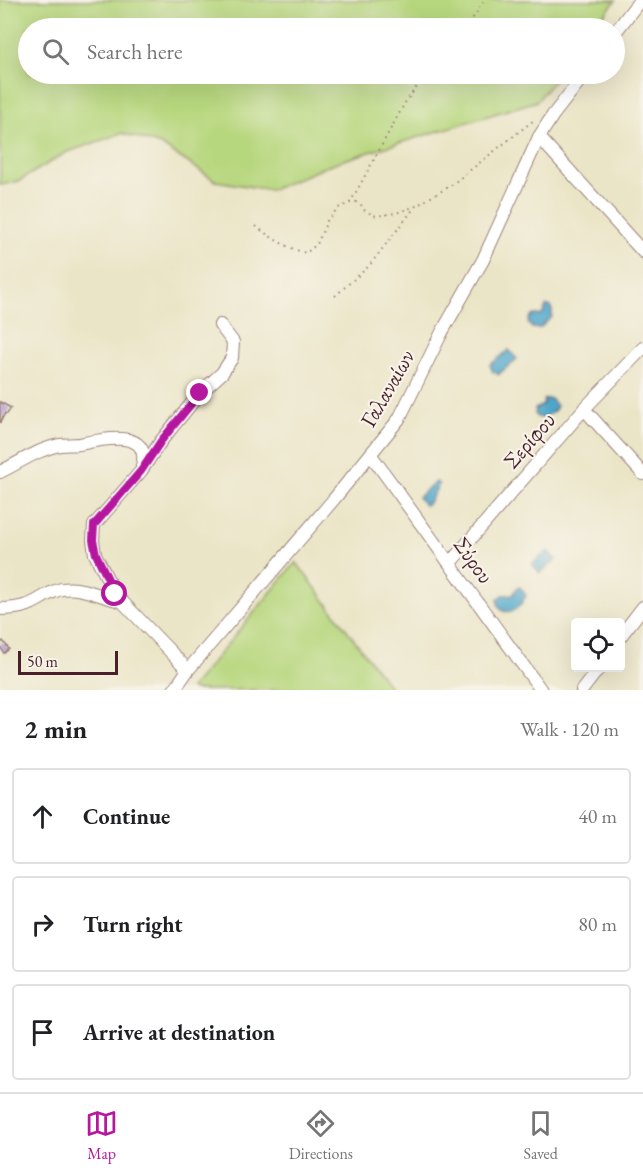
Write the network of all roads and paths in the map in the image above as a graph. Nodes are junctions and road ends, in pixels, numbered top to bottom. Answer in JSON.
{"nodes":[{"id":1,"x":485,"y":0,"type":"edge"},
{"id":2,"x":639,"y":8,"type":"edge"},
{"id":3,"x":473,"y":18,"type":"edge"},
{"id":4,"x":625,"y":23,"type":"edge"},
{"id":5,"x":419,"y":84,"type":"edge"},
{"id":6,"x":577,"y":84,"type":"edge"},
{"id":7,"x":553,"y":116,"type":"junction"},
{"id":8,"x":539,"y":137,"type":"junction"},
{"id":9,"x":350,"y":203,"type":"junction"},
{"id":10,"x":416,"y":206,"type":"junction"},
{"id":11,"x":256,"y":226,"type":"dead end"},
{"id":12,"x":643,"y":252,"type":"edge"},
{"id":13,"x":335,"y":296,"type":"dead end"},
{"id":14,"x":220,"y":325,"type":"dead end"},
{"id":15,"x":643,"y":348,"type":"edge"},
{"id":16,"x":584,"y":409,"type":"junction"},
{"id":17,"x":371,"y":454,"type":"junction"},
{"id":18,"x":141,"y":471,"type":"junction"},
{"id":19,"x":0,"y":472,"type":"edge"},
{"id":20,"x":643,"y":474,"type":"edge"},
{"id":21,"x":450,"y":563,"type":"junction"},
{"id":22,"x":121,"y":601,"type":"junction"},
{"id":23,"x":643,"y":607,"type":"edge"},
{"id":24,"x":0,"y":609,"type":"edge"},
{"id":25,"x":625,"y":632,"type":"edge"},
{"id":26,"x":188,"y":670,"type":"junction"},
{"id":27,"x":596,"y":672,"type":"edge"},
{"id":28,"x":174,"y":690,"type":"edge"},
{"id":29,"x":541,"y":690,"type":"edge"},
{"id":30,"x":582,"y":690,"type":"edge"}],
"edges":[{"from":1,"to":3,"type":"path"},
{"from":2,"to":4,"type":"street"},
{"from":5,"to":9,"type":"path"},
{"from":6,"to":7,"type":"street","name":"Γαλαναίων"},
{"from":7,"to":8,"type":"street","name":"Γαλαναίων"},
{"from":7,"to":10,"type":"path"},
{"from":8,"to":12,"type":"street"},
{"from":8,"to":17,"type":"street","name":"Γαλαναίων"},
{"from":9,"to":10,"type":"path"},
{"from":9,"to":11,"type":"path"},
{"from":10,"to":13,"type":"path"},
{"from":14,"to":18,"type":"street"},
{"from":15,"to":16,"type":"street","name":"Σερίφου"},
{"from":16,"to":20,"type":"street"},
{"from":16,"to":21,"type":"street","name":"Σερίφου"},
{"from":17,"to":21,"type":"street","name":"Σύρου"},
{"from":17,"to":26,"type":"street","name":"Γαλαναίων"},
{"from":18,"to":19,"type":"street"},
{"from":18,"to":22,"type":"street"},
{"from":21,"to":29,"type":"street","name":"Σύρου"},
{"from":22,"to":24,"type":"street"},
{"from":22,"to":26,"type":"street"},
{"from":23,"to":25,"type":"street"},
{"from":26,"to":28,"type":"street","name":"Γαλαναίων"},
{"from":27,"to":30,"type":"street"}]}
